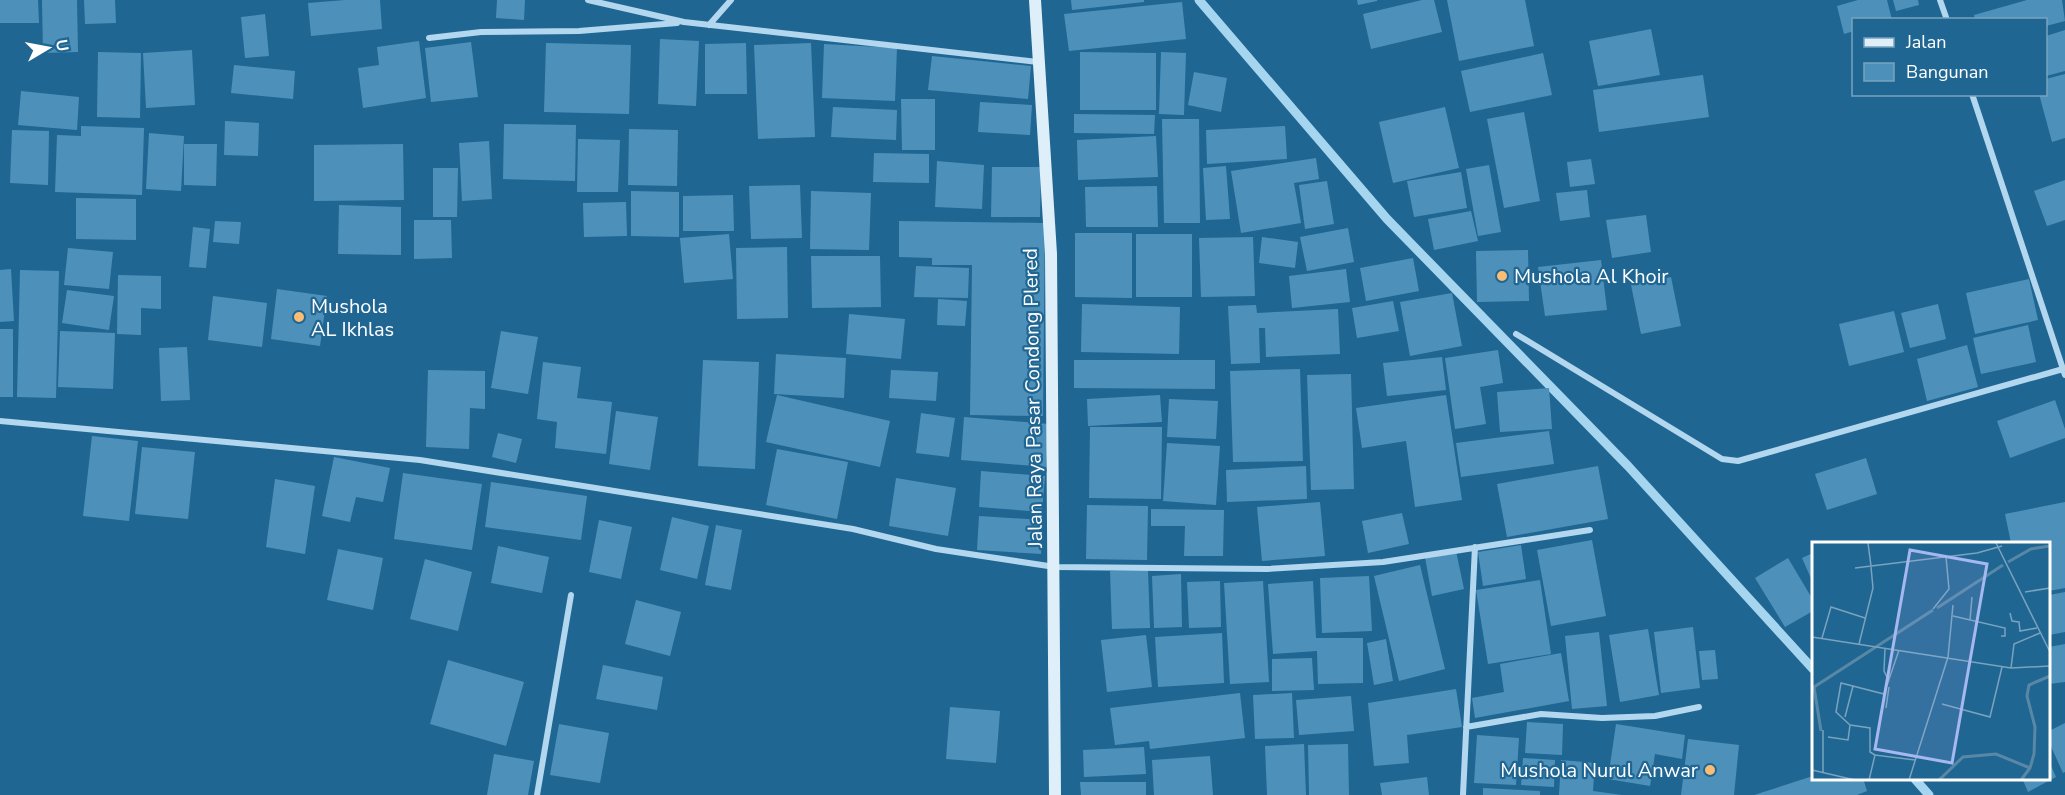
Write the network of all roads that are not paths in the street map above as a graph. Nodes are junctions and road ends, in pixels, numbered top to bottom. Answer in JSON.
{"nodes":[{"id":1,"x":588,"y":0,"type":"edge"},
{"id":2,"x":731,"y":0,"type":"edge"},
{"id":3,"x":1035,"y":0,"type":"edge"},
{"id":4,"x":1940,"y":0,"type":"edge"},
{"id":5,"x":1946,"y":18,"type":"edge"},
{"id":6,"x":684,"y":22,"type":"junction"},
{"id":7,"x":709,"y":25,"type":"junction"},
{"id":8,"x":429,"y":38,"type":"dead end"},
{"id":9,"x":1039,"y":62,"type":"junction"},
{"id":10,"x":1973,"y":96,"type":"edge"},
{"id":11,"x":1516,"y":334,"type":"dead end"},
{"id":12,"x":2064,"y":372,"type":"edge"},
{"id":13,"x":0,"y":421,"type":"edge"},
{"id":14,"x":1590,"y":530,"type":"dead end"},
{"id":15,"x":1475,"y":547,"type":"junction"},
{"id":16,"x":1055,"y":567,"type":"junction"},
{"id":17,"x":571,"y":595,"type":"dead end"},
{"id":18,"x":1699,"y":707,"type":"dead end"},
{"id":19,"x":1466,"y":727,"type":"junction"},
{"id":20,"x":537,"y":795,"type":"edge"},
{"id":21,"x":1055,"y":795,"type":"edge"},
{"id":22,"x":1463,"y":795,"type":"edge"}],
"edges":[{"from":1,"to":6,"type":"street"},
{"from":2,"to":7,"type":"street"},
{"from":3,"to":9,"type":"street","name":"Jalan Raya Pasar Condong Plered"},
{"from":4,"to":5,"type":"street"},
{"from":6,"to":7,"type":"street"},
{"from":6,"to":8,"type":"street"},
{"from":7,"to":9,"type":"street"},
{"from":9,"to":16,"type":"street","name":"Jalan Raya Pasar Condong Plered"},
{"from":10,"to":12,"type":"street"},
{"from":11,"to":12,"type":"street"},
{"from":13,"to":16,"type":"street"},
{"from":14,"to":15,"type":"street"},
{"from":15,"to":16,"type":"street"},
{"from":15,"to":19,"type":"street"},
{"from":16,"to":21,"type":"street","name":"Jalan Raya Pasar Condong Plered"},
{"from":17,"to":20,"type":"street"},
{"from":18,"to":19,"type":"street"},
{"from":19,"to":22,"type":"street"}]}
